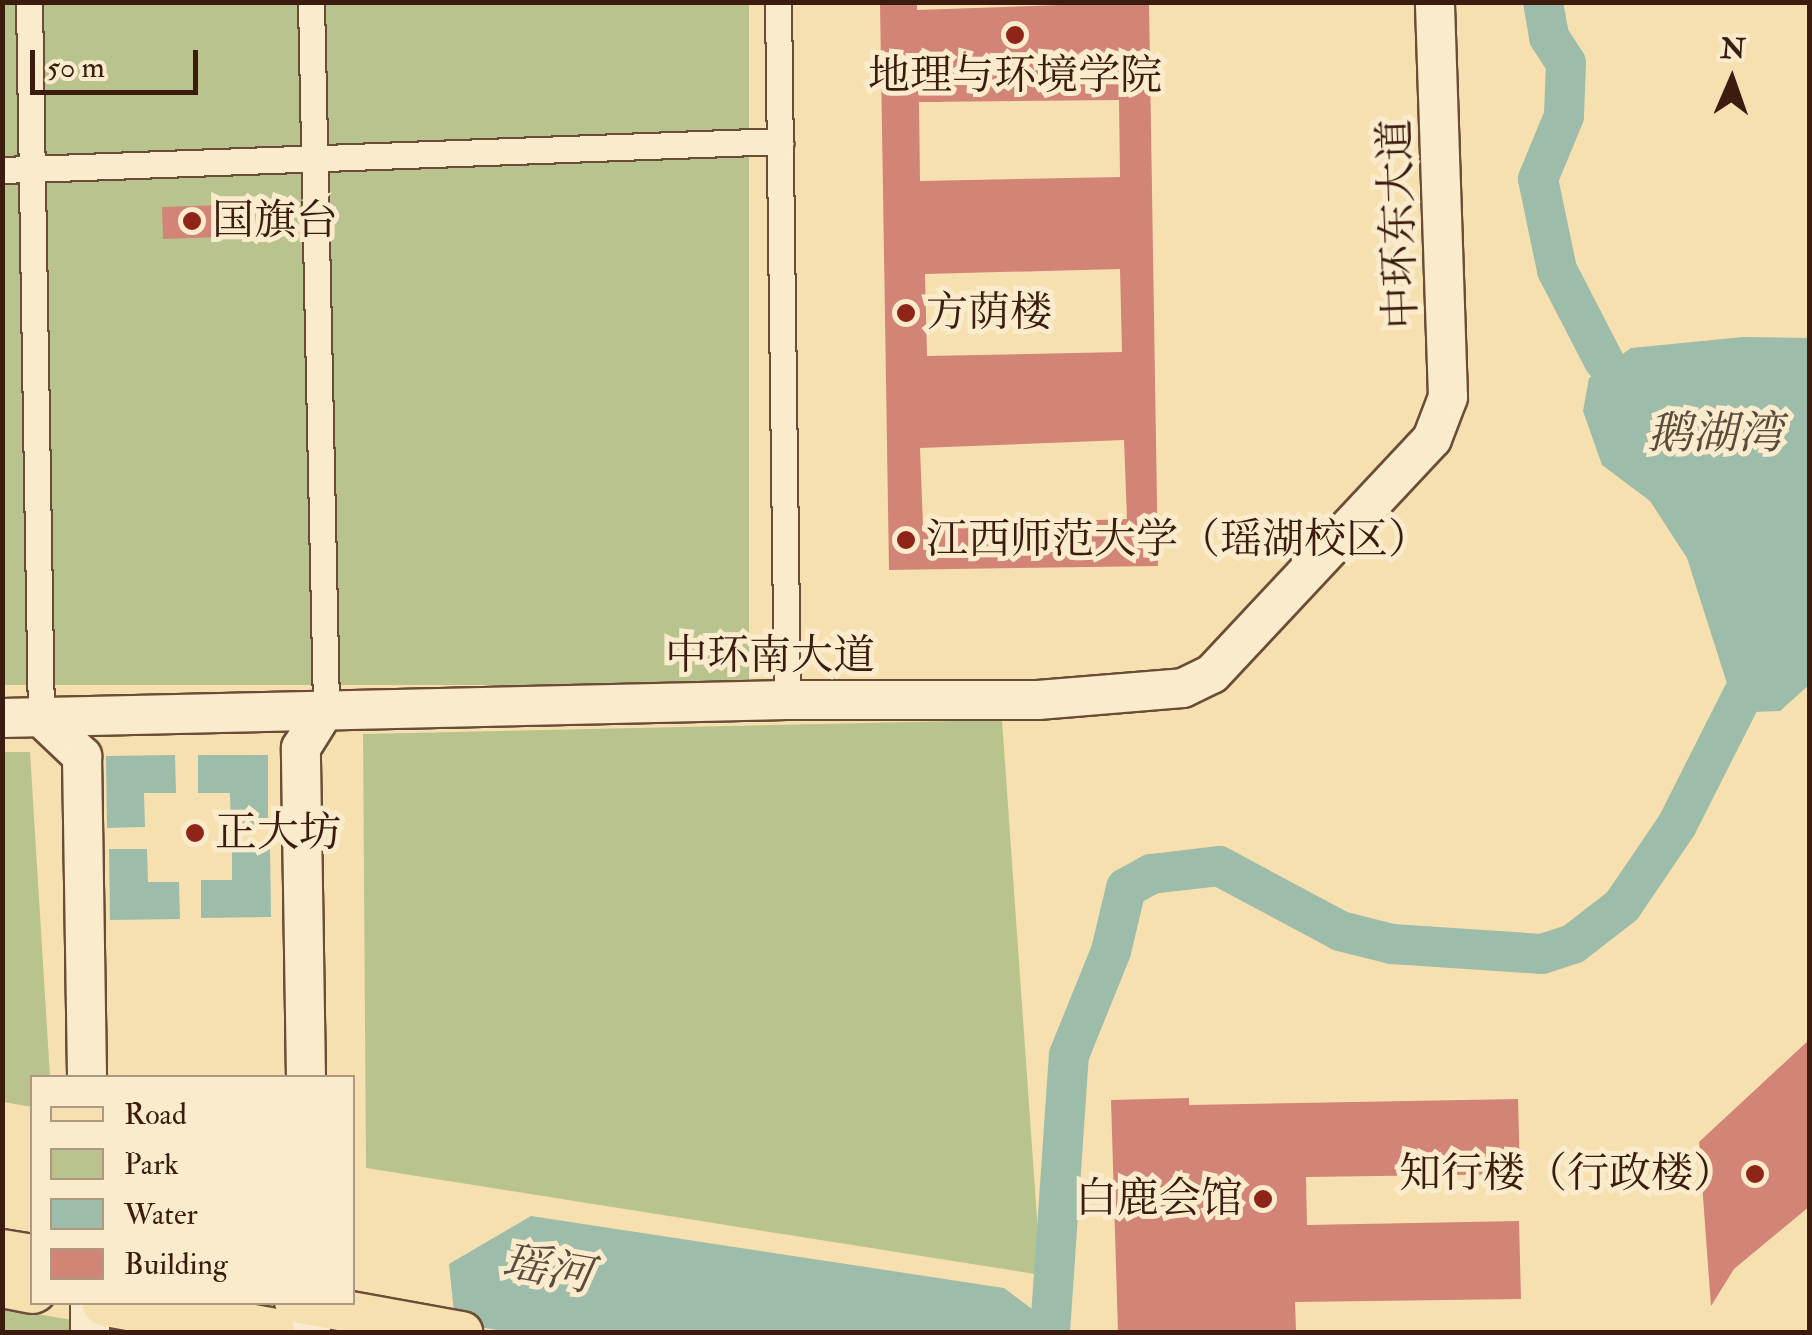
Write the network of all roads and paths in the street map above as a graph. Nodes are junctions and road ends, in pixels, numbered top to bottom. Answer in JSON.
{"nodes":[{"id":1,"x":28,"y":2,"type":"edge"},
{"id":2,"x":310,"y":2,"type":"edge"},
{"id":3,"x":778,"y":2,"type":"edge"},
{"id":4,"x":1435,"y":2,"type":"edge"},
{"id":5,"x":780,"y":142,"type":"junction"},
{"id":6,"x":314,"y":160,"type":"junction"},
{"id":7,"x":34,"y":169,"type":"junction"},
{"id":8,"x":2,"y":170,"type":"edge"},
{"id":9,"x":1432,"y":439,"type":"joint"},
{"id":10,"x":788,"y":700,"type":"junction"},
{"id":11,"x":326,"y":708,"type":"junction"},
{"id":12,"x":2,"y":718,"type":"edge"},
{"id":13,"x":41,"y":718,"type":"junction"},
{"id":14,"x":87,"y":1075,"type":"edge"},
{"id":15,"x":306,"y":1075,"type":"edge"},
{"id":16,"x":2,"y":1250,"type":"edge"},
{"id":17,"x":30,"y":1255,"type":"edge"},
{"id":18,"x":2,"y":1284,"type":"edge"},
{"id":19,"x":30,"y":1289,"type":"edge"},
{"id":20,"x":90,"y":1305,"type":"edge"},
{"id":21,"x":122,"y":1305,"type":"edge"},
{"id":22,"x":306,"y":1311,"type":"edge"},
{"id":23,"x":90,"y":1332,"type":"edge"},
{"id":24,"x":270,"y":1332,"type":"edge"},
{"id":25,"x":462,"y":1332,"type":"edge"}],
"edges":[{"from":1,"to":7,"type":"street"},
{"from":2,"to":6,"type":"street"},
{"from":3,"to":5,"type":"street"},
{"from":4,"to":9,"type":"street","name":"中环东大道"},
{"from":5,"to":6,"type":"street"},
{"from":5,"to":10,"type":"street"},
{"from":6,"to":7,"type":"street"},
{"from":6,"to":11,"type":"street"},
{"from":7,"to":8,"type":"street"},
{"from":7,"to":13,"type":"street"},
{"from":9,"to":10,"type":"street","name":"中环南大道"},
{"from":10,"to":11,"type":"street","name":"中环南大道"},
{"from":11,"to":13,"type":"street","name":"中环南大道"},
{"from":11,"to":15,"type":"street"},
{"from":12,"to":13,"type":"street","name":"中环南大道"},
{"from":13,"to":14,"type":"street"},
{"from":16,"to":17,"type":"main road"},
{"from":18,"to":19,"type":"highway"},
{"from":20,"to":23,"type":"street"},
{"from":21,"to":24,"type":"highway"},
{"from":22,"to":25,"type":"main road"}]}
